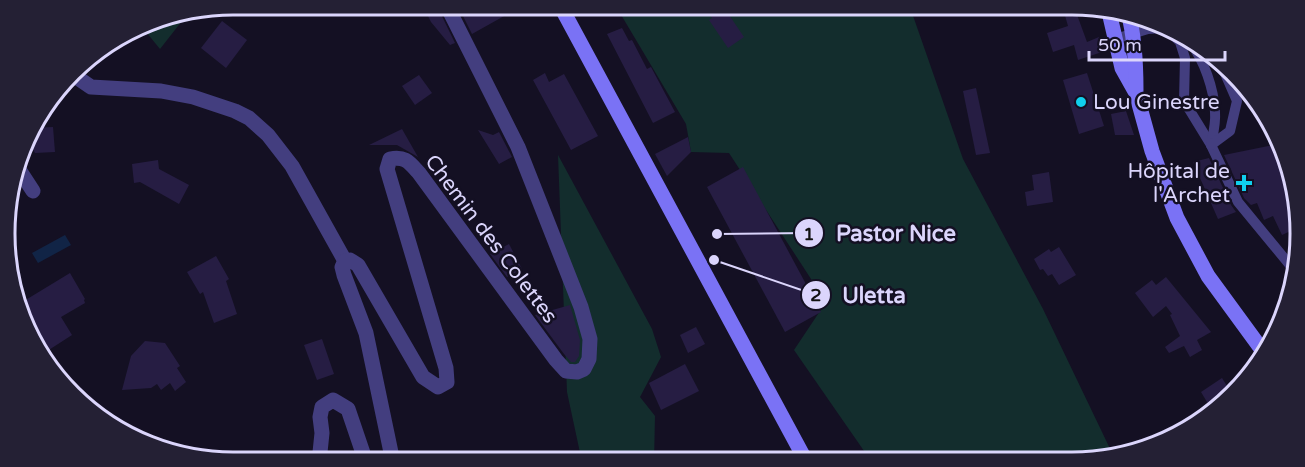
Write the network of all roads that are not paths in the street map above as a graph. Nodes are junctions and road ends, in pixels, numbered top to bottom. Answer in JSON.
{"nodes":[{"id":1,"x":451,"y":15,"type":"edge"},
{"id":2,"x":565,"y":15,"type":"edge"},
{"id":3,"x":1112,"y":19,"type":"edge"},
{"id":4,"x":1130,"y":23,"type":"edge"},
{"id":5,"x":1148,"y":29,"type":"edge"},
{"id":6,"x":1133,"y":33,"type":"junction"},
{"id":7,"x":1115,"y":39,"type":"junction"},
{"id":8,"x":1179,"y":43,"type":"edge"},
{"id":9,"x":1199,"y":56,"type":"edge"},
{"id":10,"x":79,"y":79,"type":"edge"},
{"id":11,"x":1228,"y":82,"type":"edge"},
{"id":12,"x":1136,"y":93,"type":"junction"},
{"id":13,"x":1211,"y":146,"type":"junction"},
{"id":14,"x":23,"y":175,"type":"edge"},
{"id":15,"x":33,"y":191,"type":"dead end"},
{"id":16,"x":345,"y":261,"type":"junction"},
{"id":17,"x":1288,"y":263,"type":"edge"},
{"id":18,"x":1259,"y":346,"type":"edge"},
{"id":19,"x":320,"y":452,"type":"edge"},
{"id":20,"x":363,"y":452,"type":"edge"},
{"id":21,"x":391,"y":452,"type":"edge"},
{"id":22,"x":801,"y":452,"type":"edge"}],
"edges":[{"from":1,"to":16,"type":"street","name":"Chemin des Colettes"},
{"from":2,"to":22,"type":"main road"},
{"from":3,"to":7,"type":"main road"},
{"from":4,"to":6,"type":"main road"},
{"from":5,"to":6,"type":"lane"},
{"from":6,"to":7,"type":"lane"},
{"from":6,"to":12,"type":"main road"},
{"from":7,"to":12,"type":"main road"},
{"from":8,"to":13,"type":"lane"},
{"from":9,"to":13,"type":"lane"},
{"from":10,"to":16,"type":"street"},
{"from":11,"to":13,"type":"lane"},
{"from":12,"to":18,"type":"main road"},
{"from":13,"to":17,"type":"lane"},
{"from":14,"to":15,"type":"street"},
{"from":16,"to":21,"type":"street"},
{"from":19,"to":20,"type":"street"}]}
